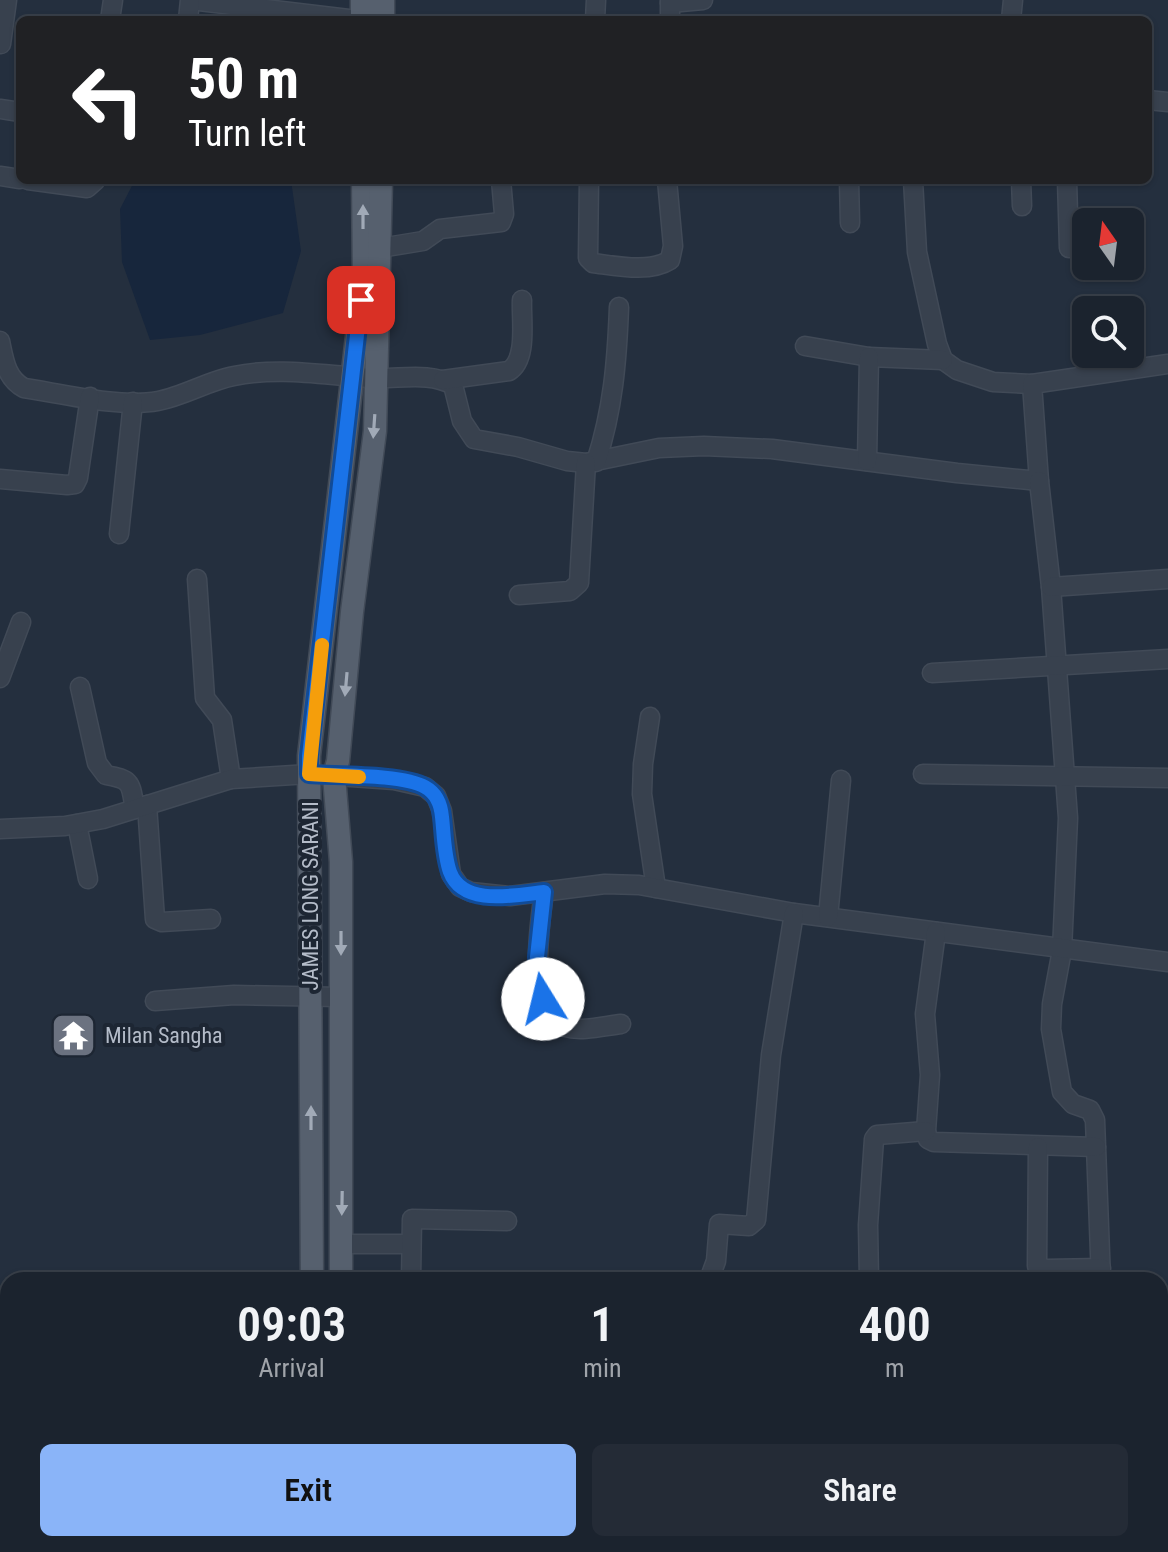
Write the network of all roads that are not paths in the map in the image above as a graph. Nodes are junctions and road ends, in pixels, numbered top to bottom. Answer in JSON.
{"nodes":[{"id":1,"x":7,"y":0,"type":"edge"},
{"id":2,"x":190,"y":0,"type":"edge"},
{"id":3,"x":703,"y":0,"type":"edge"},
{"id":4,"x":670,"y":8,"type":"edge"},
{"id":5,"x":297,"y":16,"type":"edge"},
{"id":6,"x":7,"y":45,"type":"edge"},
{"id":7,"x":58,"y":184,"type":"edge"},
{"id":8,"x":92,"y":184,"type":"edge"},
{"id":9,"x":363,"y":184,"type":"edge"},
{"id":10,"x":381,"y":184,"type":"edge"},
{"id":11,"x":501,"y":184,"type":"edge"},
{"id":12,"x":589,"y":184,"type":"edge"},
{"id":13,"x":667,"y":184,"type":"edge"},
{"id":14,"x":849,"y":184,"type":"edge"},
{"id":15,"x":913,"y":184,"type":"edge"},
{"id":16,"x":1021,"y":184,"type":"edge"},
{"id":17,"x":1067,"y":184,"type":"edge"},
{"id":18,"x":1022,"y":206,"type":"dead end"},
{"id":19,"x":850,"y":223,"type":"dead end"},
{"id":20,"x":380,"y":248,"type":"junction"},
{"id":21,"x":1069,"y":248,"type":"dead end"},
{"id":22,"x":522,"y":300,"type":"dead end"},
{"id":23,"x":619,"y":307,"type":"dead end"},
{"id":24,"x":0,"y":341,"type":"edge"},
{"id":25,"x":805,"y":346,"type":"dead end"},
{"id":26,"x":869,"y":357,"type":"junction"},
{"id":27,"x":943,"y":360,"type":"junction"},
{"id":28,"x":1168,"y":364,"type":"edge"},
{"id":29,"x":352,"y":376,"type":"junction"},
{"id":30,"x":376,"y":378,"type":"junction"},
{"id":31,"x":443,"y":380,"type":"junction"},
{"id":32,"x":1032,"y":384,"type":"junction"},
{"id":33,"x":90,"y":397,"type":"junction"},
{"id":34,"x":133,"y":402,"type":"junction"},
{"id":35,"x":867,"y":461,"type":"junction"},
{"id":36,"x":591,"y":463,"type":"junction"},
{"id":37,"x":0,"y":479,"type":"edge"},
{"id":38,"x":1039,"y":481,"type":"junction"},
{"id":39,"x":119,"y":534,"type":"dead end"},
{"id":40,"x":197,"y":579,"type":"dead end"},
{"id":41,"x":1168,"y":579,"type":"edge"},
{"id":42,"x":1051,"y":587,"type":"junction"},
{"id":43,"x":519,"y":595,"type":"dead end"},
{"id":44,"x":21,"y":622,"type":"dead end"},
{"id":45,"x":1168,"y":659,"type":"edge"},
{"id":46,"x":1057,"y":664,"type":"junction"},
{"id":47,"x":932,"y":673,"type":"dead end"},
{"id":48,"x":0,"y":678,"type":"edge"},
{"id":49,"x":80,"y":687,"type":"dead end"},
{"id":50,"x":650,"y":717,"type":"dead end"},
{"id":51,"x":309,"y":774,"type":"junction"},
{"id":52,"x":923,"y":774,"type":"dead end"},
{"id":53,"x":334,"y":776,"type":"junction"},
{"id":54,"x":1066,"y":776,"type":"junction"},
{"id":55,"x":1168,"y":778,"type":"edge"},
{"id":56,"x":231,"y":779,"type":"junction"},
{"id":57,"x":841,"y":780,"type":"dead end"},
{"id":58,"x":141,"y":807,"type":"junction"},
{"id":59,"x":77,"y":824,"type":"junction"},
{"id":60,"x":0,"y":829,"type":"edge"},
{"id":61,"x":88,"y":879,"type":"dead end"},
{"id":62,"x":656,"y":888,"type":"junction"},
{"id":63,"x":544,"y":892,"type":"junction"},
{"id":64,"x":794,"y":913,"type":"junction"},
{"id":65,"x":828,"y":917,"type":"junction"},
{"id":66,"x":211,"y":919,"type":"dead end"},
{"id":67,"x":936,"y":932,"type":"junction"},
{"id":68,"x":1062,"y":950,"type":"junction"},
{"id":69,"x":1168,"y":962,"type":"edge"},
{"id":70,"x":341,"y":997,"type":"junction"},
{"id":71,"x":311,"y":998,"type":"junction"},
{"id":72,"x":155,"y":1001,"type":"dead end"},
{"id":73,"x":621,"y":1024,"type":"dead end"},
{"id":74,"x":926,"y":1131,"type":"junction"},
{"id":75,"x":1038,"y":1147,"type":"junction"},
{"id":76,"x":1096,"y":1147,"type":"junction"},
{"id":77,"x":507,"y":1221,"type":"dead end"},
{"id":78,"x":341,"y":1244,"type":"junction"},
{"id":79,"x":411,"y":1244,"type":"junction"},
{"id":80,"x":312,"y":1272,"type":"edge"},
{"id":81,"x":341,"y":1272,"type":"edge"},
{"id":82,"x":411,"y":1272,"type":"edge"},
{"id":83,"x":712,"y":1272,"type":"edge"},
{"id":84,"x":869,"y":1272,"type":"edge"},
{"id":85,"x":1079,"y":1272,"type":"edge"},
{"id":86,"x":1101,"y":1272,"type":"edge"}],
"edges":[{"from":1,"to":6,"type":"street"},
{"from":2,"to":5,"type":"street"},
{"from":3,"to":4,"type":"street"},
{"from":7,"to":8,"type":"street"},
{"from":29,"to":9,"type":"main road","name":"JAMES LONG SARANI","one_way":true},
{"from":10,"to":20,"type":"main road"},
{"from":11,"to":20,"type":"street"},
{"from":12,"to":13,"type":"street"},
{"from":14,"to":19,"type":"street"},
{"from":15,"to":27,"type":"street"},
{"from":16,"to":18,"type":"street"},
{"from":17,"to":21,"type":"street"},
{"from":20,"to":30,"type":"main road"},
{"from":22,"to":31,"type":"street"},
{"from":23,"to":36,"type":"street"},
{"from":24,"to":33,"type":"street"},
{"from":25,"to":26,"type":"street"},
{"from":26,"to":27,"type":"street"},
{"from":26,"to":35,"type":"street"},
{"from":27,"to":32,"type":"street"},
{"from":28,"to":32,"type":"street"},
{"from":29,"to":30,"type":"street"},
{"from":29,"to":34,"type":"street"},
{"from":29,"to":51,"type":"main road","name":"JAMES LONG SARANI"},
{"from":30,"to":31,"type":"street"},
{"from":30,"to":53,"type":"main road","one_way":true},
{"from":31,"to":36,"type":"street"},
{"from":32,"to":38,"type":"street"},
{"from":33,"to":34,"type":"street"},
{"from":33,"to":37,"type":"street"},
{"from":34,"to":39,"type":"street"},
{"from":35,"to":36,"type":"street"},
{"from":35,"to":38,"type":"street"},
{"from":36,"to":43,"type":"street"},
{"from":38,"to":42,"type":"street"},
{"from":40,"to":56,"type":"street"},
{"from":41,"to":42,"type":"street"},
{"from":42,"to":46,"type":"street"},
{"from":44,"to":48,"type":"street"},
{"from":45,"to":46,"type":"street"},
{"from":46,"to":47,"type":"street"},
{"from":46,"to":54,"type":"street"},
{"from":49,"to":58,"type":"street"},
{"from":50,"to":62,"type":"street"},
{"from":51,"to":53,"type":"street"},
{"from":51,"to":56,"type":"street"},
{"from":51,"to":71,"type":"main road","name":"JAMES LONG SARANI"},
{"from":52,"to":54,"type":"street"},
{"from":53,"to":63,"type":"street"},
{"from":53,"to":70,"type":"main road","one_way":true},
{"from":54,"to":55,"type":"street"},
{"from":54,"to":68,"type":"street"},
{"from":56,"to":58,"type":"street"},
{"from":57,"to":65,"type":"street"},
{"from":58,"to":59,"type":"street"},
{"from":58,"to":66,"type":"street"},
{"from":59,"to":60,"type":"street"},
{"from":59,"to":61,"type":"street"},
{"from":62,"to":63,"type":"street"},
{"from":62,"to":64,"type":"street"},
{"from":63,"to":73,"type":"street"},
{"from":64,"to":65,"type":"street"},
{"from":64,"to":83,"type":"street"},
{"from":65,"to":67,"type":"street"},
{"from":67,"to":68,"type":"street"},
{"from":67,"to":74,"type":"street"},
{"from":68,"to":69,"type":"street"},
{"from":68,"to":76,"type":"street"},
{"from":70,"to":71,"type":"street"},
{"from":70,"to":78,"type":"main road","one_way":true},
{"from":71,"to":72,"type":"street"},
{"from":80,"to":71,"type":"main road","name":"JAMES LONG SARANI","one_way":true},
{"from":74,"to":75,"type":"street"},
{"from":74,"to":84,"type":"street"},
{"from":75,"to":76,"type":"street"},
{"from":75,"to":85,"type":"street"},
{"from":76,"to":86,"type":"street"},
{"from":77,"to":79,"type":"street"},
{"from":78,"to":79,"type":"street"},
{"from":78,"to":81,"type":"main road"},
{"from":79,"to":82,"type":"street"}]}
